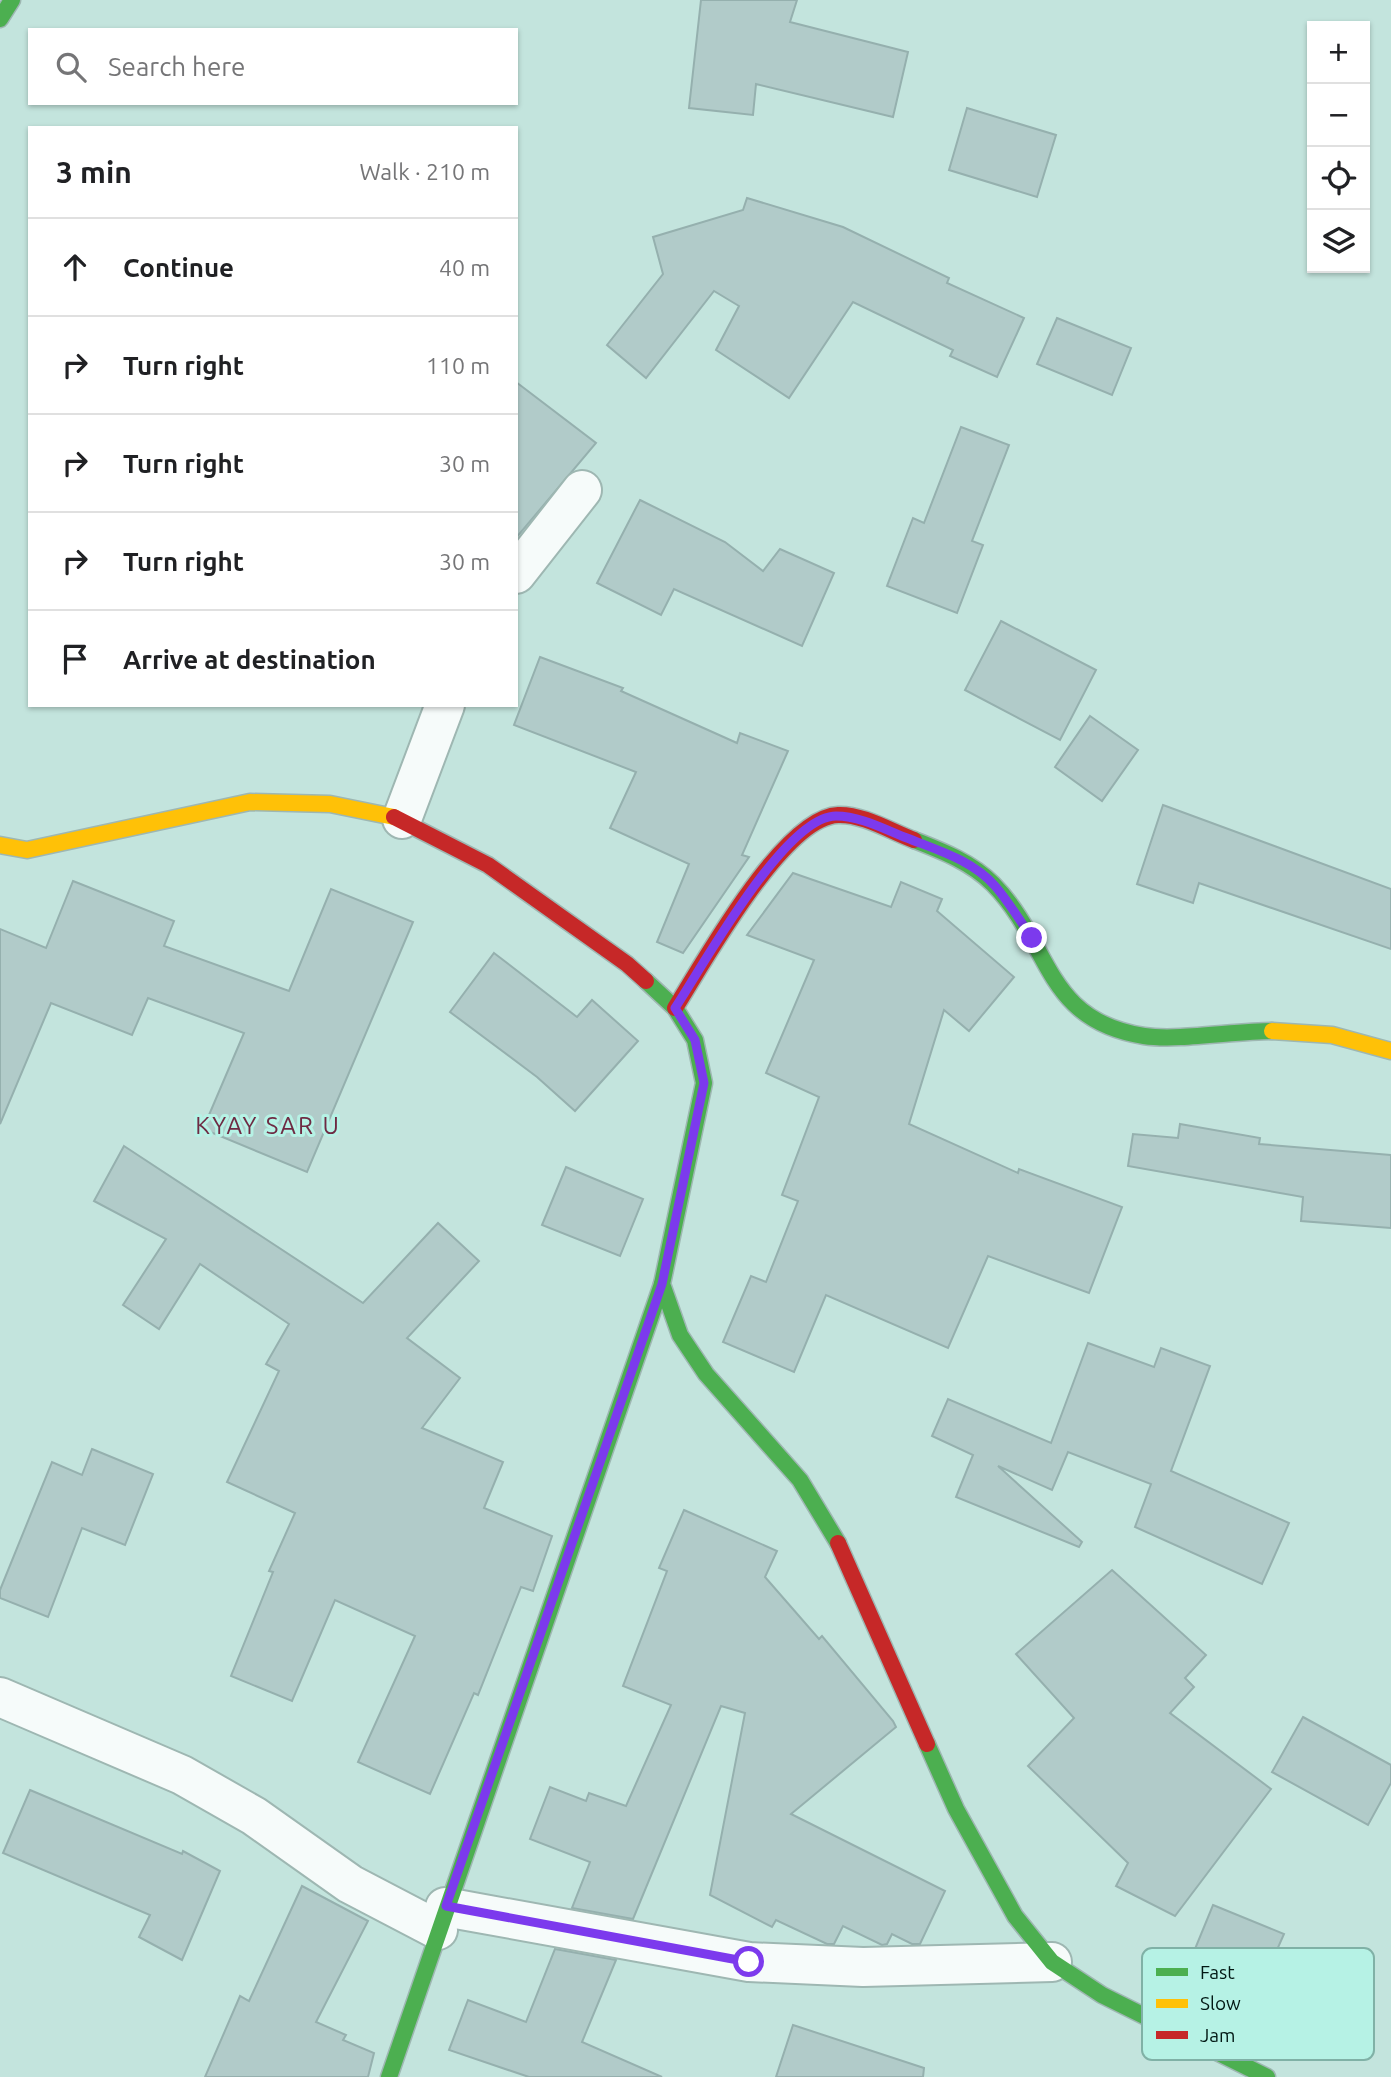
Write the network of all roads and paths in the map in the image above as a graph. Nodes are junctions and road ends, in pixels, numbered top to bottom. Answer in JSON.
{"nodes":[{"id":1,"x":12,"y":0,"type":"edge"},
{"id":2,"x":0,"y":19,"type":"edge"},
{"id":3,"x":582,"y":490,"type":"dead end"},
{"id":4,"x":518,"y":572,"type":"edge"},
{"id":5,"x":444,"y":707,"type":"edge"},
{"id":6,"x":402,"y":819,"type":"junction"},
{"id":7,"x":0,"y":845,"type":"edge"},
{"id":8,"x":675,"y":1008,"type":"junction"},
{"id":9,"x":1391,"y":1051,"type":"edge"},
{"id":10,"x":662,"y":1284,"type":"junction"},
{"id":11,"x":0,"y":1697,"type":"edge"},
{"id":12,"x":442,"y":1918,"type":"junction"},
{"id":13,"x":1052,"y":1962,"type":"junction"},
{"id":14,"x":1142,"y":2015,"type":"edge"},
{"id":15,"x":1233,"y":2060,"type":"edge"},
{"id":16,"x":389,"y":2077,"type":"edge"},
{"id":17,"x":1267,"y":2077,"type":"edge"}],
"edges":[{"from":1,"to":2,"type":"street"},
{"from":3,"to":4,"type":"street"},
{"from":5,"to":6,"type":"street"},
{"from":6,"to":7,"type":"street"},
{"from":6,"to":8,"type":"street"},
{"from":8,"to":9,"type":"street"},
{"from":8,"to":10,"type":"street"},
{"from":10,"to":12,"type":"street"},
{"from":10,"to":13,"type":"street"},
{"from":11,"to":12,"type":"street"},
{"from":12,"to":13,"type":"street"},
{"from":12,"to":16,"type":"street"},
{"from":13,"to":14,"type":"street"},
{"from":15,"to":17,"type":"street"}]}
